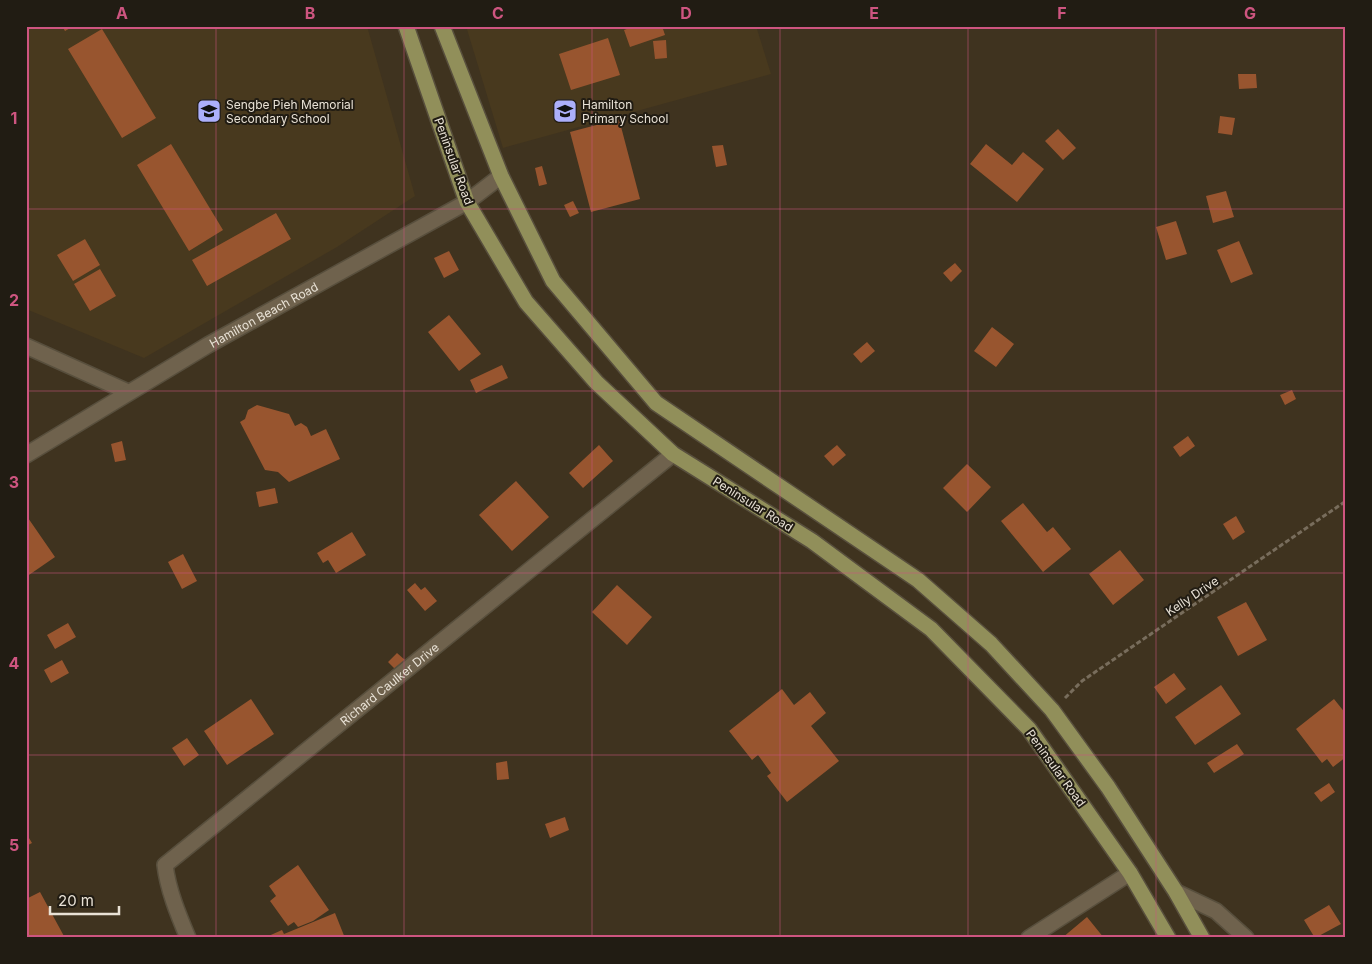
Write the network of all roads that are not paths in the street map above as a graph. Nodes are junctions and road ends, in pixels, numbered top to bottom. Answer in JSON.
{"nodes":[{"id":1,"x":406,"y":26,"type":"edge"},
{"id":2,"x":442,"y":26,"type":"edge"},
{"id":3,"x":501,"y":176,"type":"junction"},
{"id":4,"x":467,"y":202,"type":"junction"},
{"id":5,"x":26,"y":346,"type":"edge"},
{"id":6,"x":128,"y":392,"type":"junction"},
{"id":7,"x":673,"y":454,"type":"junction"},
{"id":8,"x":26,"y":455,"type":"edge"},
{"id":9,"x":1130,"y":873,"type":"junction"},
{"id":10,"x":1176,"y":892,"type":"junction"},
{"id":11,"x":188,"y":938,"type":"edge"},
{"id":12,"x":1029,"y":938,"type":"edge"},
{"id":13,"x":1168,"y":938,"type":"edge"},
{"id":14,"x":1202,"y":938,"type":"edge"},
{"id":15,"x":1246,"y":938,"type":"edge"}],
"edges":[{"from":1,"to":4,"type":"main road","name":"Peninsular Road"},
{"from":2,"to":3,"type":"main road"},
{"from":3,"to":4,"type":"street","name":"Hamilton Beach Road"},
{"from":3,"to":10,"type":"main road"},
{"from":4,"to":6,"type":"street","name":"Hamilton Beach Road"},
{"from":4,"to":7,"type":"main road","name":"Peninsular Road"},
{"from":5,"to":6,"type":"street"},
{"from":6,"to":8,"type":"street","name":"Hamilton Beach Road"},
{"from":7,"to":9,"type":"main road","name":"Peninsular Road"},
{"from":7,"to":11,"type":"street","name":"Richard Caulker Drive"},
{"from":9,"to":12,"type":"street"},
{"from":9,"to":13,"type":"main road","name":"Peninsular Road"},
{"from":10,"to":14,"type":"main road"},
{"from":10,"to":15,"type":"street"}]}
